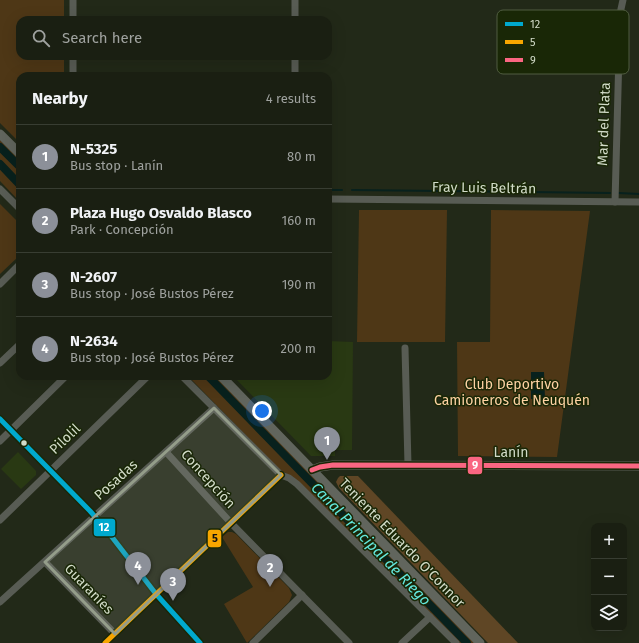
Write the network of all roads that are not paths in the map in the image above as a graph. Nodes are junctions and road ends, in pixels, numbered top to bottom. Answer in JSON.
{"nodes":[{"id":1,"x":73,"y":0,"type":"edge"},
{"id":2,"x":295,"y":0,"type":"edge"},
{"id":3,"x":623,"y":0,"type":"edge"},
{"id":4,"x":621,"y":10,"type":"edge"},
{"id":5,"x":73,"y":16,"type":"edge"},
{"id":6,"x":295,"y":16,"type":"edge"},
{"id":7,"x":73,"y":60,"type":"edge"},
{"id":8,"x":295,"y":60,"type":"edge"},
{"id":9,"x":73,"y":72,"type":"edge"},
{"id":10,"x":295,"y":72,"type":"edge"},
{"id":11,"x":618,"y":74,"type":"edge"},
{"id":12,"x":0,"y":134,"type":"edge"},
{"id":13,"x":16,"y":150,"type":"edge"},
{"id":14,"x":0,"y":189,"type":"edge"},
{"id":15,"x":332,"y":199,"type":"edge"},
{"id":16,"x":615,"y":202,"type":"junction"},
{"id":17,"x":639,"y":202,"type":"edge"},
{"id":18,"x":16,"y":205,"type":"edge"},
{"id":19,"x":16,"y":268,"type":"edge"},
{"id":20,"x":0,"y":284,"type":"edge"},
{"id":21,"x":16,"y":348,"type":"edge"},
{"id":22,"x":405,"y":348,"type":"dead end"},
{"id":23,"x":0,"y":363,"type":"edge"},
{"id":24,"x":62,"y":380,"type":"edge"},
{"id":25,"x":144,"y":380,"type":"edge"},
{"id":26,"x":186,"y":380,"type":"edge"},
{"id":27,"x":225,"y":380,"type":"edge"},
{"id":28,"x":214,"y":408,"type":"junction"},
{"id":29,"x":0,"y":419,"type":"edge"},
{"id":30,"x":11,"y":430,"type":"junction"},
{"id":31,"x":0,"y":441,"type":"edge"},
{"id":32,"x":166,"y":452,"type":"junction"},
{"id":33,"x":408,"y":465,"type":"junction"},
{"id":34,"x":639,"y":466,"type":"edge"},
{"id":35,"x":312,"y":470,"type":"junction"},
{"id":36,"x":51,"y":471,"type":"junction"},
{"id":37,"x":281,"y":475,"type":"junction"},
{"id":38,"x":95,"y":516,"type":"junction"},
{"id":39,"x":0,"y":520,"type":"edge"},
{"id":40,"x":231,"y":523,"type":"junction"},
{"id":41,"x":45,"y":562,"type":"junction"},
{"id":42,"x":156,"y":594,"type":"junction"},
{"id":43,"x":302,"y":595,"type":"junction"},
{"id":44,"x":0,"y":602,"type":"edge"},
{"id":45,"x":430,"y":617,"type":"junction"},
{"id":46,"x":115,"y":634,"type":"junction"},
{"id":47,"x":105,"y":643,"type":"edge"},
{"id":48,"x":200,"y":643,"type":"edge"},
{"id":49,"x":253,"y":643,"type":"edge"},
{"id":50,"x":348,"y":643,"type":"edge"},
{"id":51,"x":402,"y":643,"type":"edge"},
{"id":52,"x":456,"y":643,"type":"edge"},
{"id":53,"x":480,"y":643,"type":"edge"}],
"edges":[{"from":1,"to":5,"type":"street"},
{"from":2,"to":6,"type":"street"},
{"from":3,"to":4,"type":"street","name":"Mar del Plata"},
{"from":7,"to":9,"type":"street"},
{"from":8,"to":10,"type":"street"},
{"from":11,"to":16,"type":"street","name":"Mar del Plata"},
{"from":12,"to":13,"type":"main road"},
{"from":14,"to":18,"type":"street"},
{"from":15,"to":16,"type":"street","name":"Fray Luis Beltrán"},
{"from":16,"to":17,"type":"street","name":"Fray Luis Beltrán"},
{"from":19,"to":20,"type":"street"},
{"from":21,"to":23,"type":"street"},
{"from":22,"to":33,"type":"street"},
{"from":24,"to":30,"type":"street"},
{"from":25,"to":36,"type":"street","name":"Pilolil"},
{"from":26,"to":28,"type":"street"},
{"from":27,"to":35,"type":"main road","name":"Teniente Eduardo O'Connor"},
{"from":28,"to":32,"type":"street","name":"Posadas"},
{"from":28,"to":37,"type":"street"},
{"from":29,"to":30,"type":"street"},
{"from":30,"to":31,"type":"street"},
{"from":30,"to":36,"type":"street"},
{"from":32,"to":38,"type":"street","name":"Posadas"},
{"from":32,"to":40,"type":"street","name":"Concepción"},
{"from":33,"to":34,"type":"main road","name":"Lanín"},
{"from":33,"to":35,"type":"main road","name":"Lanín"},
{"from":35,"to":53,"type":"main road","name":"Teniente Eduardo O'Connor"},
{"from":36,"to":38,"type":"street"},
{"from":36,"to":39,"type":"street","name":"Pilolil"},
{"from":37,"to":40,"type":"street"},
{"from":37,"to":45,"type":"street"},
{"from":38,"to":41,"type":"street","name":"Posadas"},
{"from":38,"to":42,"type":"street"},
{"from":40,"to":42,"type":"street"},
{"from":40,"to":43,"type":"street","name":"Concepción"},
{"from":41,"to":44,"type":"street","name":"Posadas"},
{"from":41,"to":46,"type":"street","name":"Guaraníes"},
{"from":42,"to":46,"type":"street"},
{"from":42,"to":48,"type":"street"},
{"from":43,"to":49,"type":"street"},
{"from":43,"to":50,"type":"street","name":"Concepción"},
{"from":45,"to":51,"type":"street"},
{"from":45,"to":52,"type":"street"},
{"from":46,"to":47,"type":"street"}]}
